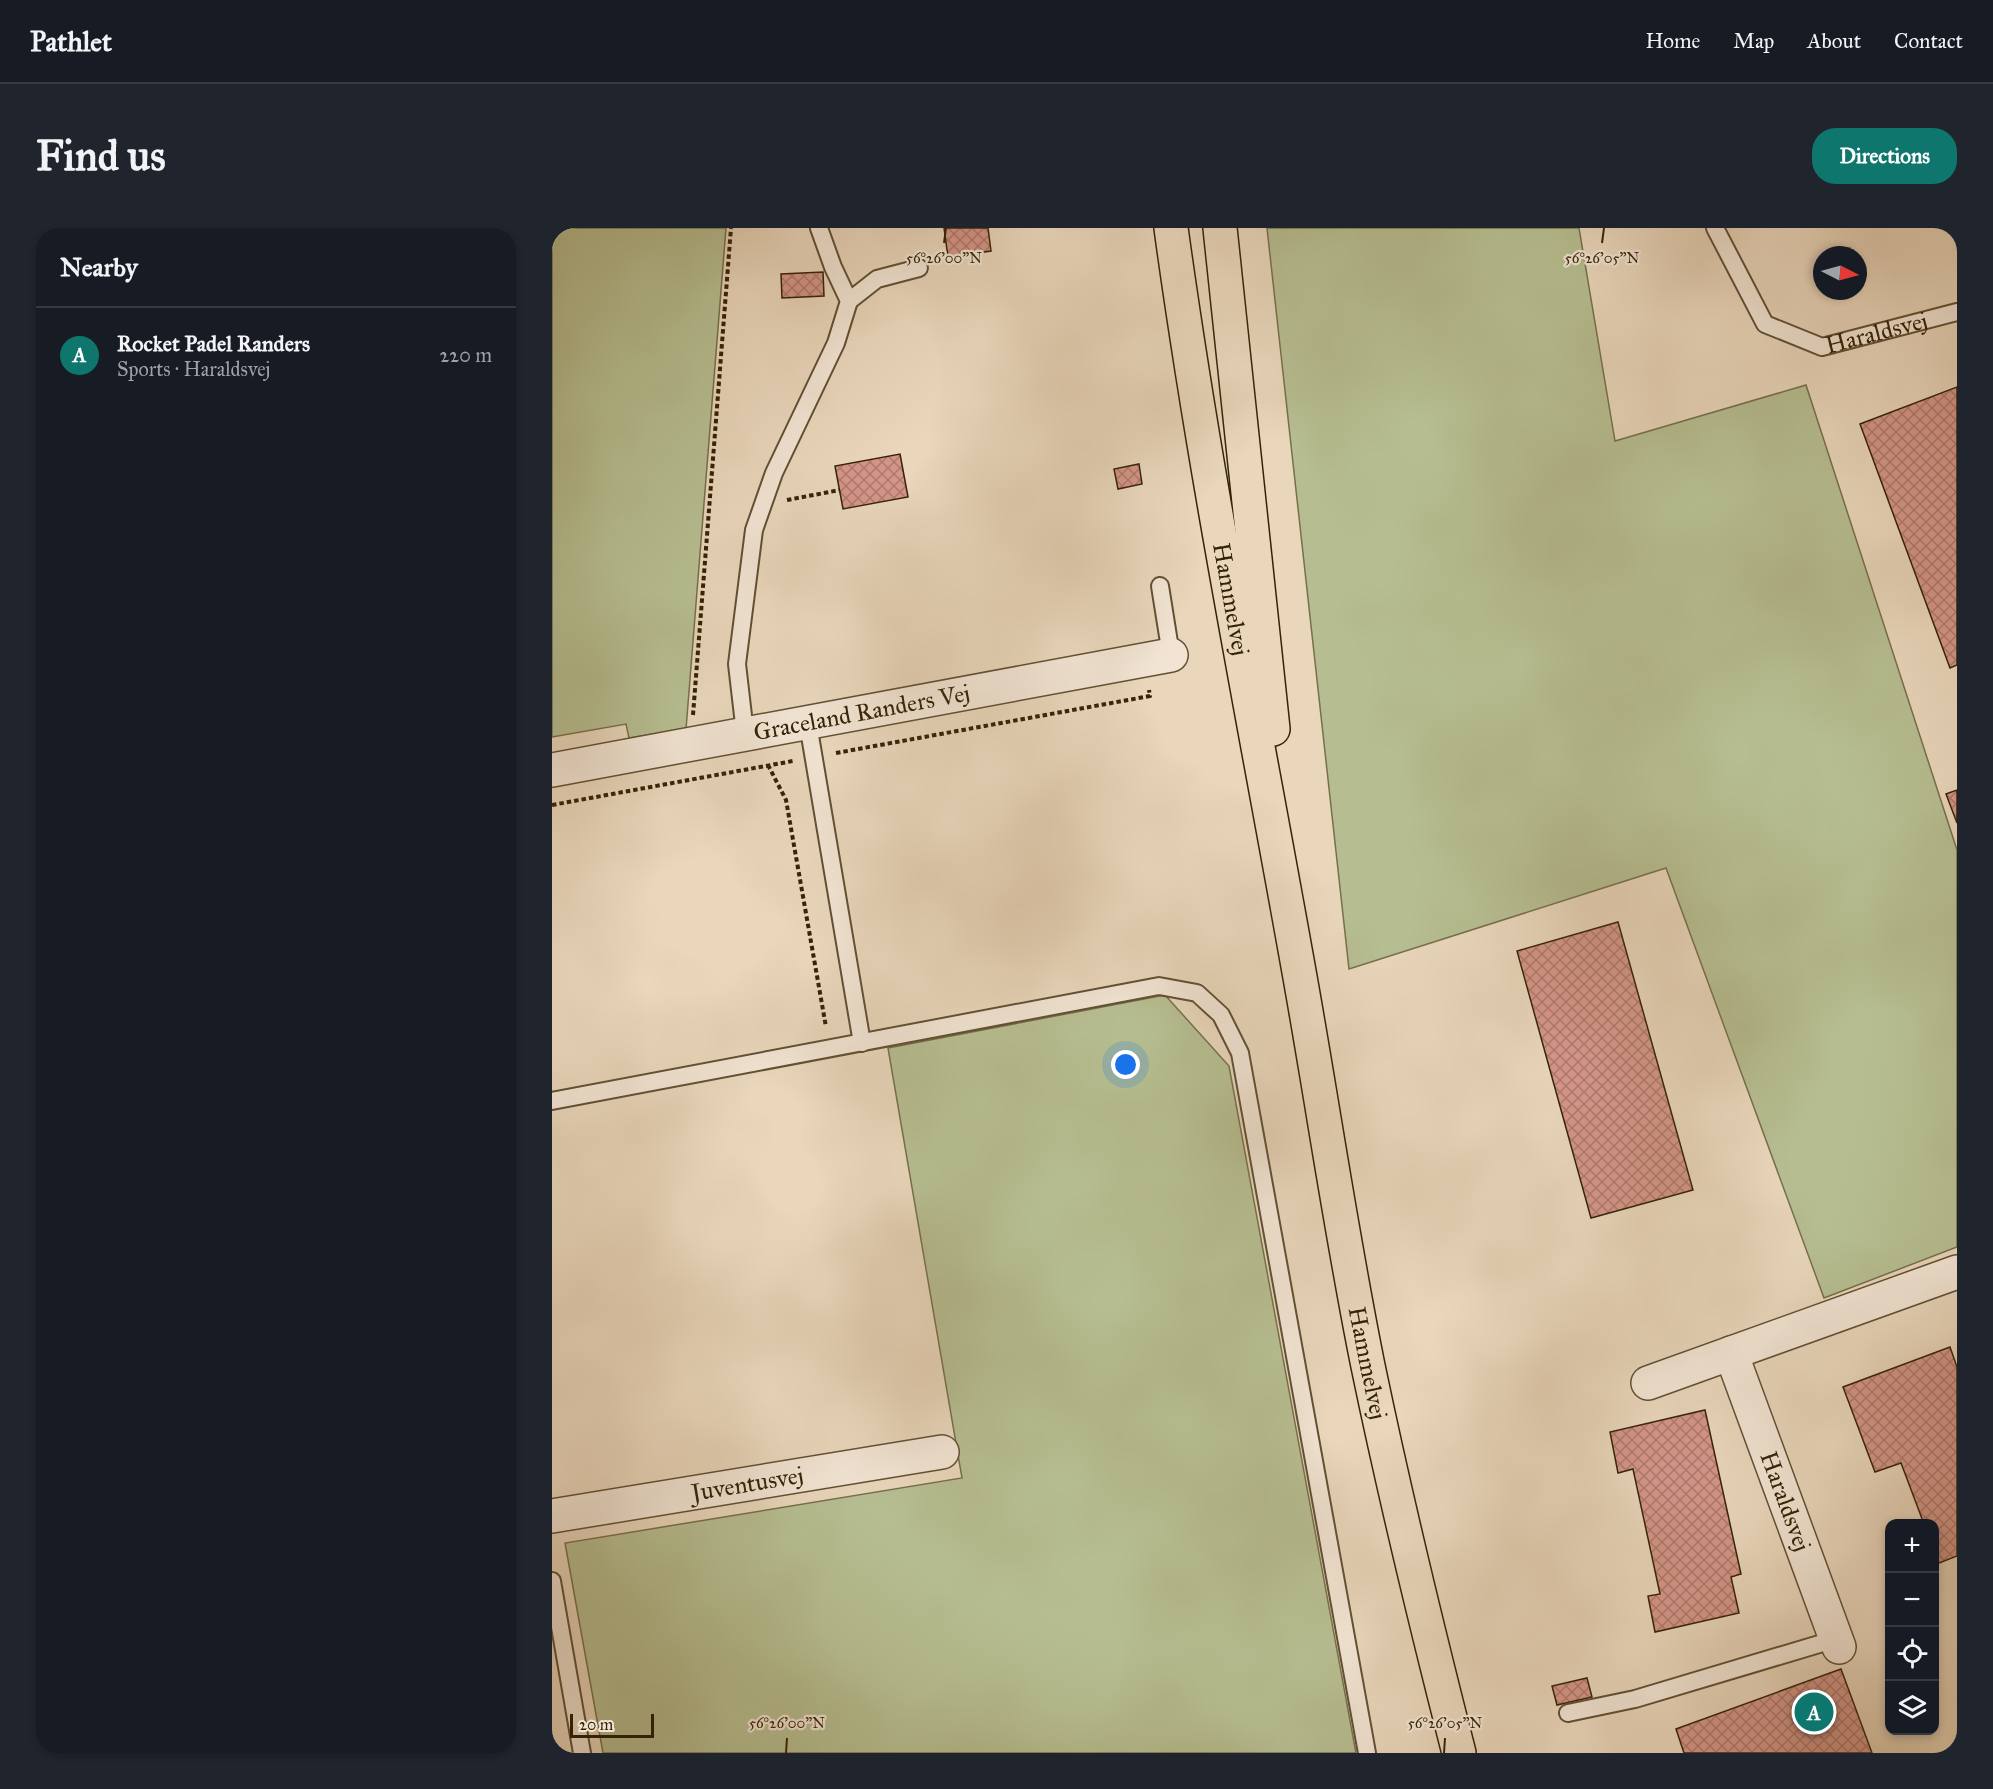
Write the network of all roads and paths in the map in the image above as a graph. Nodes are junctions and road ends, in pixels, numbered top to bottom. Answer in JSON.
{"nodes":[{"id":1,"x":731,"y":228,"type":"edge"},
{"id":2,"x":819,"y":228,"type":"edge"},
{"id":3,"x":1171,"y":228,"type":"edge"},
{"id":4,"x":1210,"y":228,"type":"edge"},
{"id":5,"x":1220,"y":228,"type":"edge"},
{"id":6,"x":1229,"y":228,"type":"edge"},
{"id":7,"x":1715,"y":228,"type":"edge"},
{"id":8,"x":919,"y":268,"type":"dead end"},
{"id":9,"x":849,"y":301,"type":"junction"},
{"id":10,"x":1957,"y":312,"type":"edge"},
{"id":11,"x":1238,"y":407,"type":"junction"},
{"id":12,"x":840,"y":490,"type":"dead end"},
{"id":13,"x":765,"y":499,"type":"junction"},
{"id":14,"x":1160,"y":586,"type":"dead end"},
{"id":15,"x":1157,"y":658,"type":"junction"},
{"id":16,"x":808,"y":724,"type":"junction"},
{"id":17,"x":745,"y":733,"type":"junction"},
{"id":18,"x":695,"y":744,"type":"junction"},
{"id":19,"x":813,"y":757,"type":"junction"},
{"id":20,"x":768,"y":765,"type":"junction"},
{"id":21,"x":552,"y":770,"type":"edge"},
{"id":22,"x":702,"y":777,"type":"junction"},
{"id":23,"x":552,"y":806,"type":"edge"},
{"id":24,"x":1299,"y":970,"type":"junction"},
{"id":25,"x":862,"y":1043,"type":"junction"},
{"id":26,"x":830,"y":1049,"type":"junction"},
{"id":27,"x":552,"y":1101,"type":"edge"},
{"id":28,"x":1957,"y":1272,"type":"edge"},
{"id":29,"x":1731,"y":1353,"type":"junction"},
{"id":30,"x":1648,"y":1383,"type":"dead end"},
{"id":31,"x":942,"y":1452,"type":"dead end"},
{"id":32,"x":552,"y":1516,"type":"edge"},
{"id":33,"x":552,"y":1581,"type":"edge"},
{"id":34,"x":1838,"y":1643,"type":"joint"},
{"id":35,"x":1568,"y":1713,"type":"dead end"},
{"id":36,"x":582,"y":1753,"type":"edge"},
{"id":37,"x":1367,"y":1753,"type":"edge"},
{"id":38,"x":1460,"y":1753,"type":"edge"}],
"edges":[{"from":1,"to":18,"type":"path"},
{"from":2,"to":9,"type":"lane"},
{"from":3,"to":24,"type":"highway","name":"Hammelvej"},
{"from":4,"to":11,"type":"highway"},
{"from":5,"to":11,"type":"highway","name":"Hammelvej"},
{"from":6,"to":11,"type":"highway"},
{"from":7,"to":10,"type":"lane","name":"Haraldsvej"},
{"from":8,"to":9,"type":"lane"},
{"from":9,"to":13,"type":"lane"},
{"from":11,"to":24,"type":"highway","name":"Hammelvej"},
{"from":12,"to":13,"type":"path"},
{"from":13,"to":17,"type":"lane"},
{"from":14,"to":15,"type":"lane"},
{"from":15,"to":16,"type":"street","name":"Graceland Randers Vej"},
{"from":15,"to":19,"type":"path"},
{"from":16,"to":17,"type":"street","name":"Graceland Randers Vej"},
{"from":16,"to":19,"type":"lane"},
{"from":17,"to":18,"type":"street","name":"Graceland Randers Vej"},
{"from":18,"to":21,"type":"street","name":"Graceland Randers Vej"},
{"from":18,"to":22,"type":"path"},
{"from":19,"to":20,"type":"path"},
{"from":19,"to":25,"type":"lane"},
{"from":20,"to":22,"type":"path"},
{"from":20,"to":26,"type":"path"},
{"from":22,"to":23,"type":"path"},
{"from":24,"to":38,"type":"highway","name":"Hammelvej"},
{"from":25,"to":26,"type":"lane"},
{"from":25,"to":37,"type":"lane"},
{"from":26,"to":27,"type":"lane"},
{"from":28,"to":29,"type":"street"},
{"from":29,"to":30,"type":"street"},
{"from":29,"to":34,"type":"street","name":"Haraldsvej"},
{"from":31,"to":32,"type":"street","name":"Juventusvej"},
{"from":33,"to":36,"type":"lane"},
{"from":34,"to":35,"type":"lane"}]}
